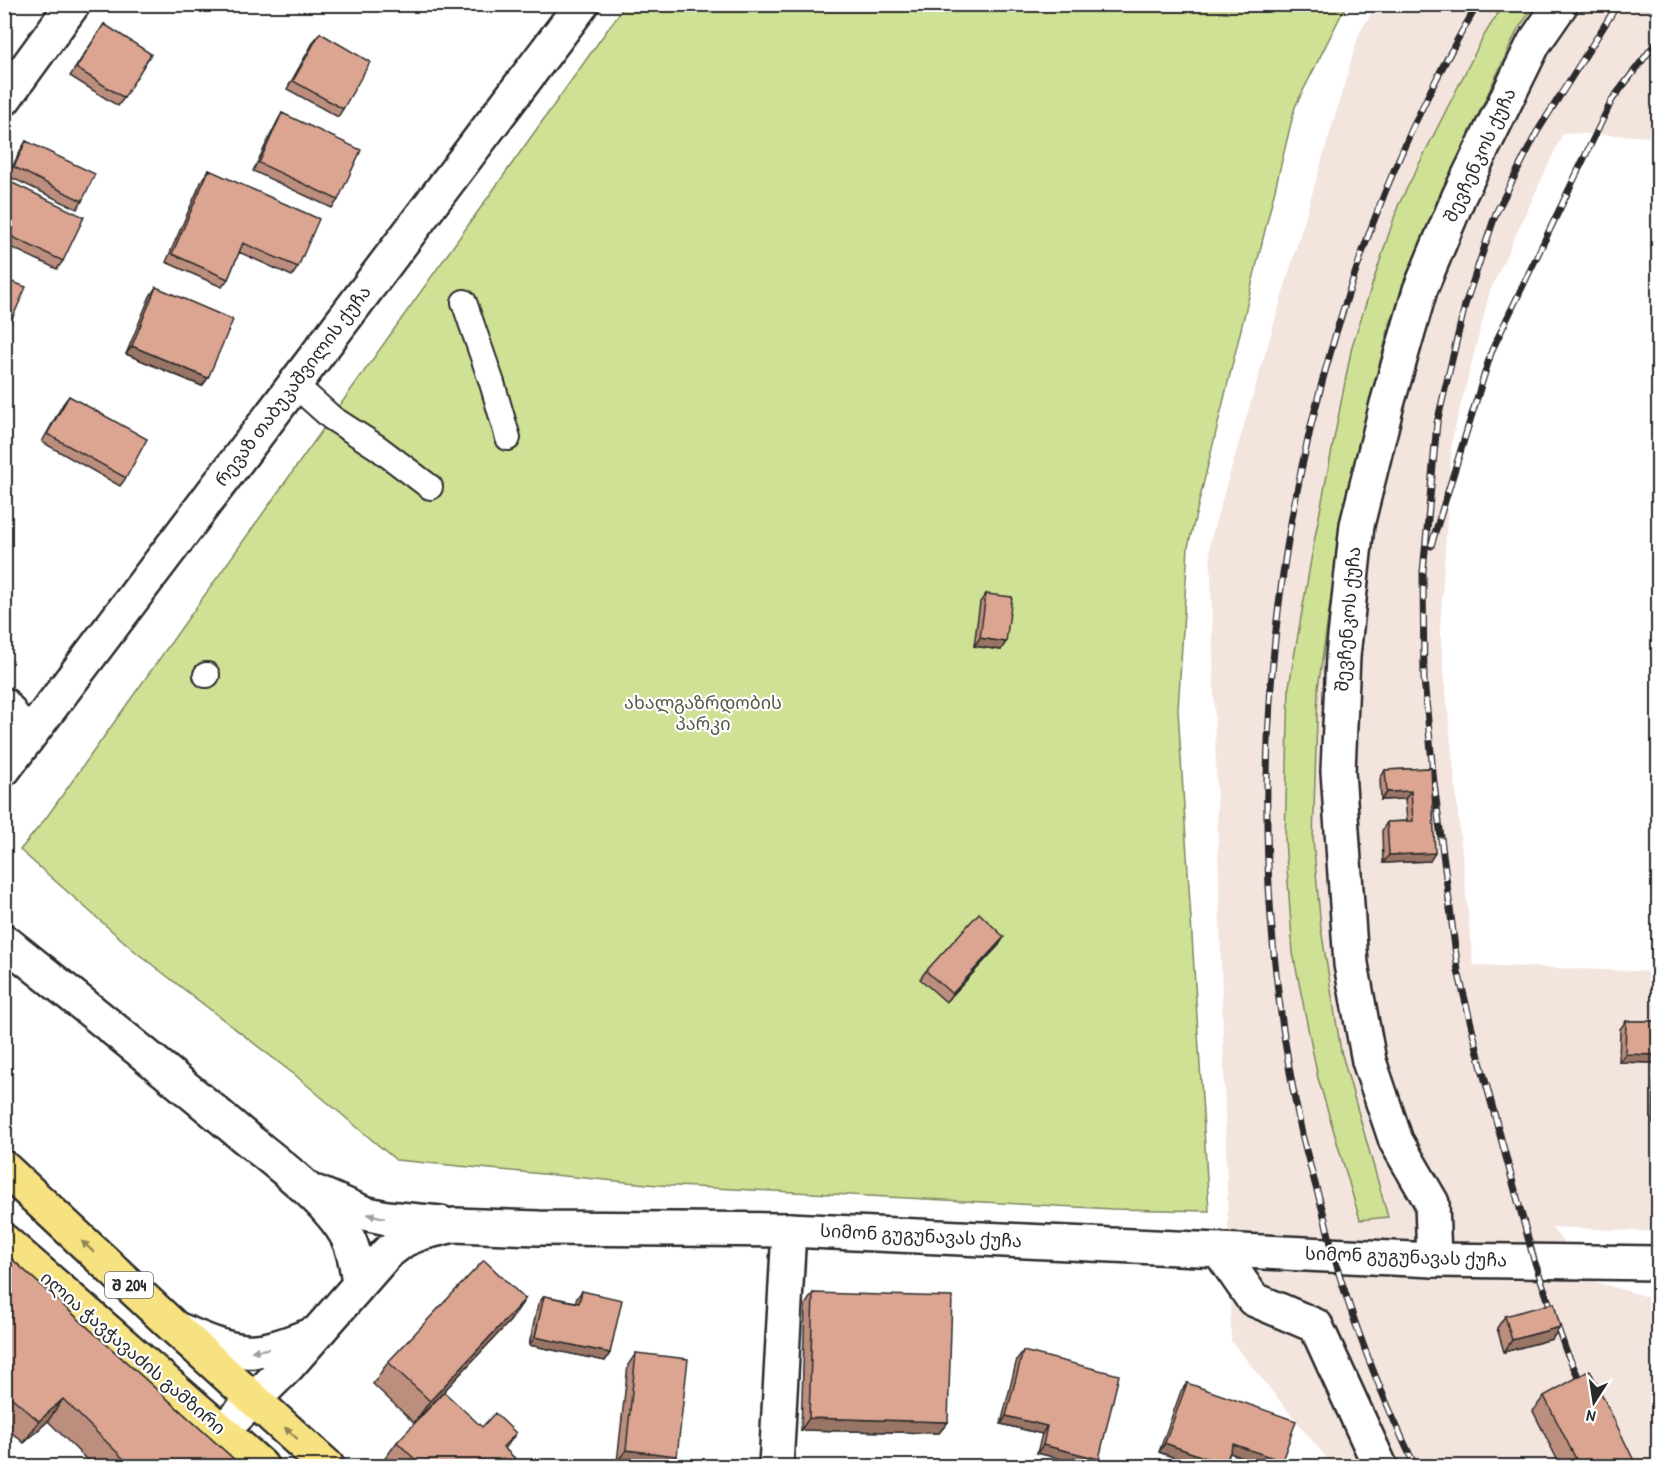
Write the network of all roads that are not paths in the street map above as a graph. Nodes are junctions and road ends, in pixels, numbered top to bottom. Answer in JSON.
{"nodes":[{"id":1,"x":73,"y":4,"type":"edge"},
{"id":2,"x":582,"y":4,"type":"edge"},
{"id":3,"x":1561,"y":4,"type":"edge"},
{"id":4,"x":4,"y":99,"type":"edge"},
{"id":5,"x":464,"y":302,"type":"dead end"},
{"id":6,"x":294,"y":384,"type":"junction"},
{"id":7,"x":508,"y":438,"type":"dead end"},
{"id":8,"x":430,"y":487,"type":"dead end"},
{"id":9,"x":4,"y":705,"type":"edge"},
{"id":10,"x":27,"y":737,"type":"junction"},
{"id":11,"x":4,"y":769,"type":"edge"},
{"id":12,"x":4,"y":941,"type":"edge"},
{"id":13,"x":4,"y":1168,"type":"edge"},
{"id":14,"x":305,"y":1188,"type":"junction"},
{"id":15,"x":454,"y":1224,"type":"junction"},
{"id":16,"x":789,"y":1230,"type":"junction"},
{"id":17,"x":4,"y":1241,"type":"edge"},
{"id":18,"x":1219,"y":1250,"type":"junction"},
{"id":19,"x":1434,"y":1260,"type":"junction"},
{"id":20,"x":1659,"y":1263,"type":"edge"},
{"id":21,"x":359,"y":1282,"type":"junction"},
{"id":22,"x":175,"y":1328,"type":"junction"},
{"id":23,"x":316,"y":1334,"type":"junction"},
{"id":24,"x":255,"y":1400,"type":"junction"},
{"id":25,"x":222,"y":1431,"type":"junction"},
{"id":26,"x":261,"y":1467,"type":"edge"},
{"id":27,"x":327,"y":1467,"type":"edge"},
{"id":28,"x":776,"y":1467,"type":"edge"},
{"id":29,"x":1380,"y":1467,"type":"edge"}],
"edges":[{"from":1,"to":4,"type":"main road"},
{"from":2,"to":6,"type":"main road","name":"რევაზ თაბუკაშვილის ქუჩა"},
{"from":3,"to":19,"type":"main road","name":"შევჩენკოს ქუჩა"},
{"from":5,"to":7,"type":"street"},
{"from":6,"to":8,"type":"street"},
{"from":6,"to":10,"type":"main road","name":"რევაზ თაბუკაშვილის ქუჩა"},
{"from":9,"to":10,"type":"main road"},
{"from":10,"to":11,"type":"main road","name":"რევაზ თაბუკაშვილის ქუჩა"},
{"from":12,"to":14,"type":"main road"},
{"from":22,"to":13,"type":"main road","number":"შ 204","one_way":true},
{"from":15,"to":14,"type":"main road","one_way":true},
{"from":14,"to":21,"type":"main road"},
{"from":15,"to":16,"type":"main road","name":"სიმონ გუგუნავას ქუჩა"},
{"from":15,"to":21,"type":"main road","name":"სიმონ გუგუნავას ქუჩა"},
{"from":16,"to":18,"type":"main road","name":"სიმონ გუგუნავას ქუჩა"},
{"from":16,"to":28,"type":"main road"},
{"from":17,"to":25,"type":"main road","name":"ილია ჭავჭავაძის გამზირი","number":"შ 204"},
{"from":18,"to":19,"type":"main road","name":"სიმონ გუგუნავას ქუჩა"},
{"from":18,"to":29,"type":"main road"},
{"from":19,"to":20,"type":"main road","name":"სიმონ გუგუნავას ქუჩა"},
{"from":21,"to":23,"type":"main road","name":"სიმონ გუგუნავას ქუჩა"},
{"from":23,"to":22,"type":"main road","one_way":true},
{"from":22,"to":24,"type":"main road","number":"შ 204"},
{"from":23,"to":24,"type":"main road","name":"სიმონ გუგუნავას ქუჩა"},
{"from":24,"to":25,"type":"main road","name":"სიმონ გუგუნავას ქუჩა"},
{"from":27,"to":24,"type":"main road","number":"შ 204","one_way":true},
{"from":25,"to":26,"type":"main road","name":"ილია ჭავჭავაძის გამზირი","number":"შ 204"}]}
